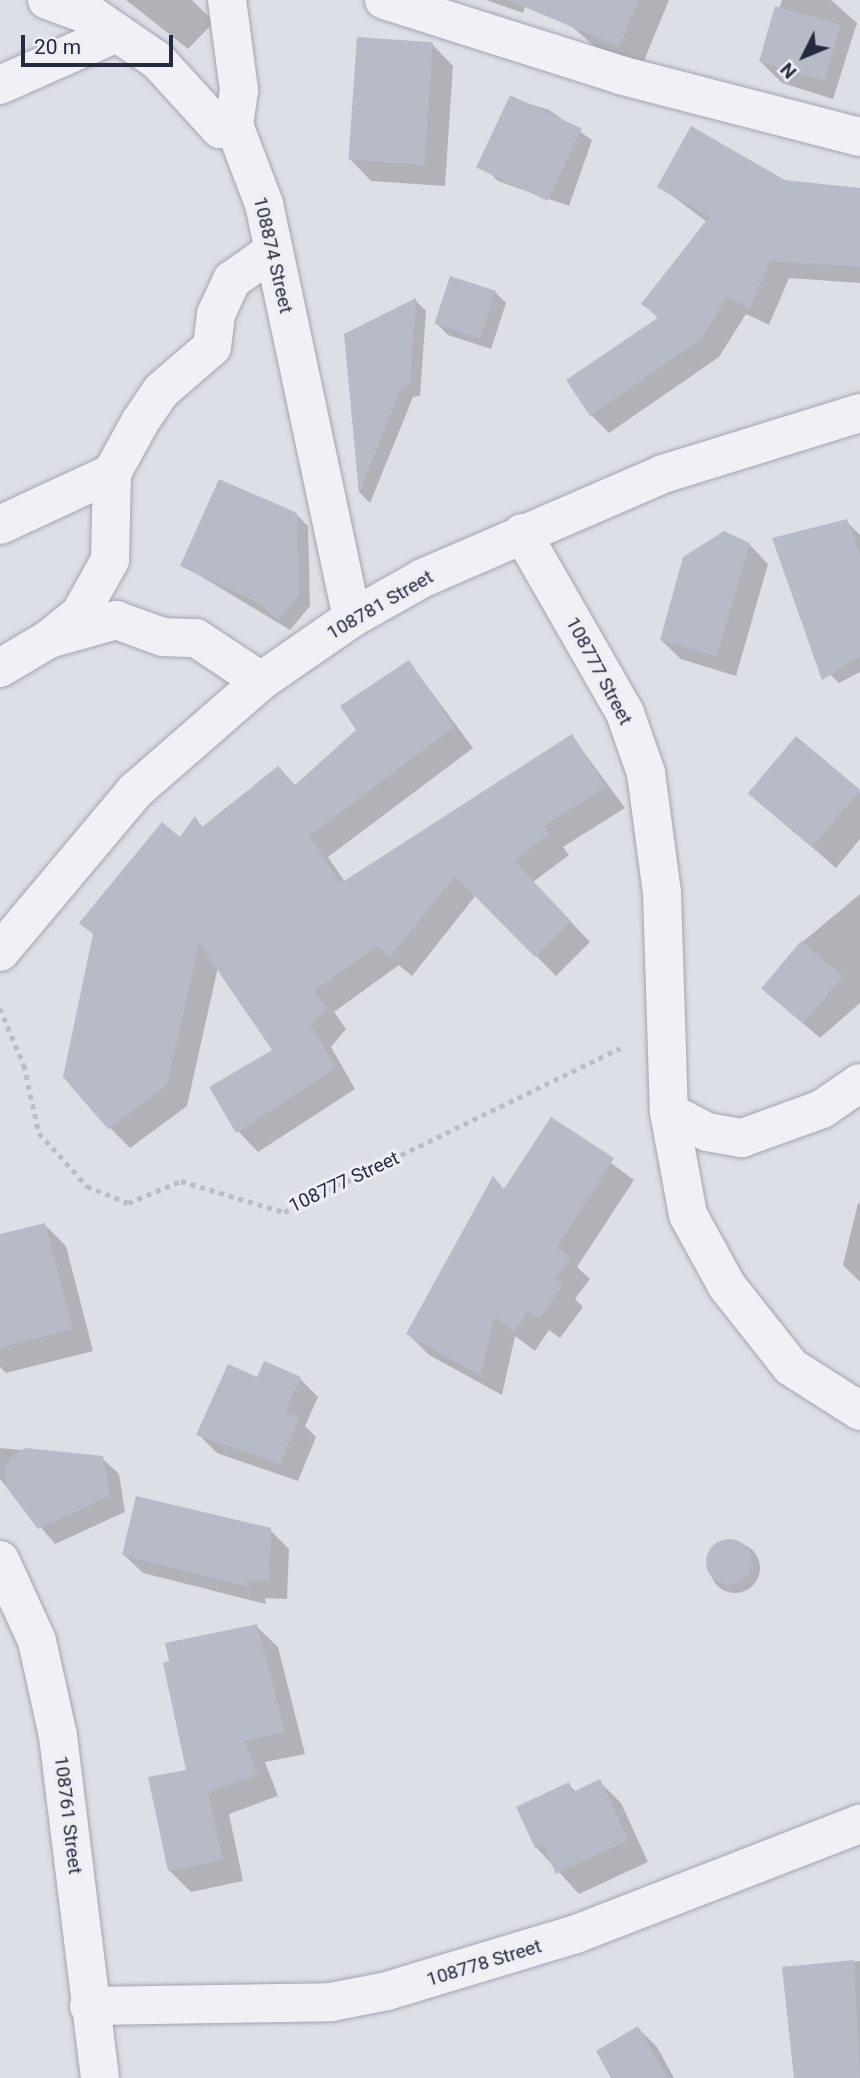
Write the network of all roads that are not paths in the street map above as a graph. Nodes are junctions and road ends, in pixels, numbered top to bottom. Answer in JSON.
{"nodes":[{"id":1,"x":47,"y":0,"type":"edge"},
{"id":2,"x":227,"y":0,"type":"edge"},
{"id":3,"x":384,"y":0,"type":"edge"},
{"id":4,"x":117,"y":33,"type":"junction"},
{"id":5,"x":0,"y":85,"type":"edge"},
{"id":6,"x":234,"y":125,"type":"junction"},
{"id":7,"x":860,"y":137,"type":"edge"},
{"id":8,"x":273,"y":251,"type":"junction"},
{"id":9,"x":860,"y":413,"type":"edge"},
{"id":10,"x":112,"y":473,"type":"junction"},
{"id":11,"x":0,"y":525,"type":"edge"},
{"id":12,"x":522,"y":533,"type":"junction"},
{"id":13,"x":352,"y":618,"type":"junction"},
{"id":14,"x":50,"y":639,"type":"junction"},
{"id":15,"x":0,"y":668,"type":"edge"},
{"id":16,"x":261,"y":681,"type":"junction"},
{"id":17,"x":5,"y":935,"type":"edge"},
{"id":18,"x":860,"y":1083,"type":"edge"},
{"id":19,"x":669,"y":1112,"type":"junction"},
{"id":20,"x":860,"y":1411,"type":"edge"},
{"id":21,"x":0,"y":1560,"type":"edge"},
{"id":22,"x":860,"y":1824,"type":"edge"},
{"id":23,"x":89,"y":2006,"type":"junction"},
{"id":24,"x":100,"y":2078,"type":"edge"}],
"edges":[{"from":1,"to":4,"type":"street"},
{"from":2,"to":6,"type":"street"},
{"from":3,"to":7,"type":"street"},
{"from":4,"to":5,"type":"street"},
{"from":4,"to":6,"type":"street"},
{"from":6,"to":8,"type":"street","name":"108874 Street"},
{"from":8,"to":10,"type":"street"},
{"from":8,"to":13,"type":"street","name":"108874 Street"},
{"from":9,"to":12,"type":"street","name":"108781 Street"},
{"from":10,"to":11,"type":"street"},
{"from":10,"to":14,"type":"street"},
{"from":12,"to":13,"type":"street","name":"108781 Street"},
{"from":12,"to":19,"type":"street","name":"108777 Street"},
{"from":13,"to":16,"type":"street","name":"108781 Street"},
{"from":14,"to":15,"type":"street"},
{"from":14,"to":16,"type":"street"},
{"from":16,"to":17,"type":"street","name":"108781 Street"},
{"from":18,"to":19,"type":"street"},
{"from":19,"to":20,"type":"street","name":"108777 Street"},
{"from":21,"to":23,"type":"street","name":"108761 Street"},
{"from":22,"to":23,"type":"street","name":"108778 Street"},
{"from":23,"to":24,"type":"street","name":"108761 Street"}]}
